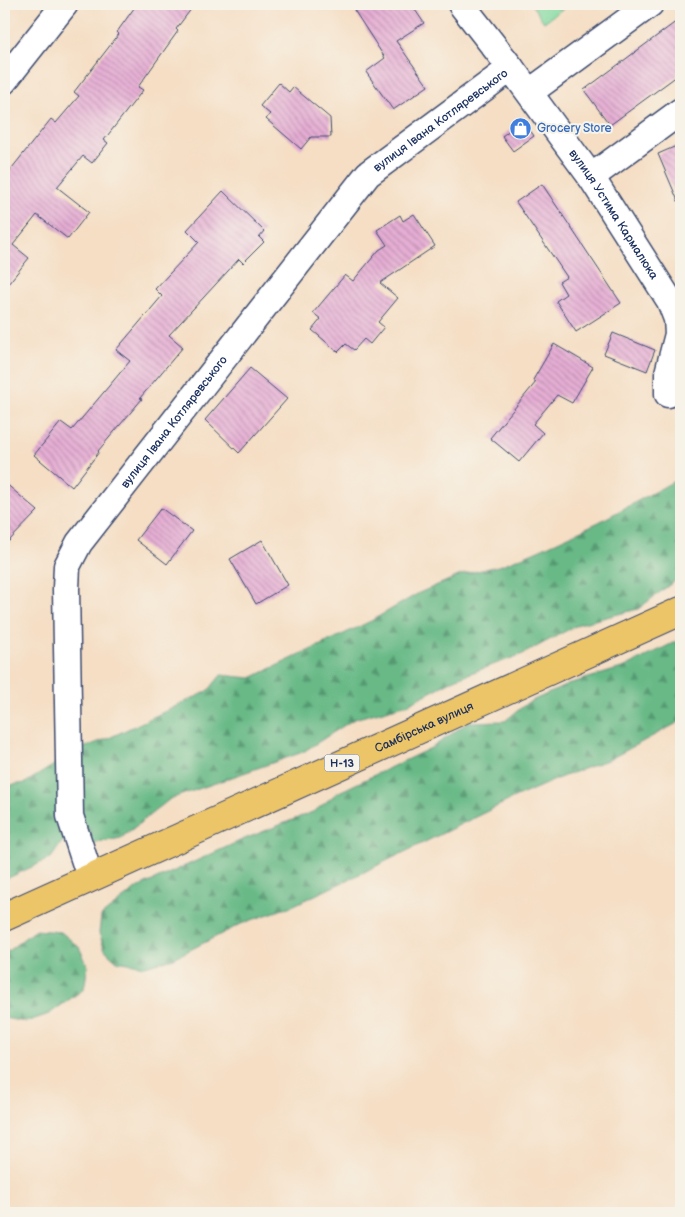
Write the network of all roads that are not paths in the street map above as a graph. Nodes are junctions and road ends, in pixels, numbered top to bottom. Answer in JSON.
{"nodes":[{"id":1,"x":65,"y":4,"type":"edge"},
{"id":2,"x":461,"y":4,"type":"edge"},
{"id":3,"x":650,"y":4,"type":"edge"},
{"id":4,"x":511,"y":68,"type":"junction"},
{"id":5,"x":4,"y":81,"type":"edge"},
{"id":6,"x":530,"y":92,"type":"junction"},
{"id":7,"x":681,"y":111,"type":"edge"},
{"id":8,"x":590,"y":177,"type":"junction"},
{"id":9,"x":668,"y":394,"type":"dead end"},
{"id":10,"x":681,"y":611,"type":"edge"},
{"id":11,"x":90,"y":877,"type":"junction"},
{"id":12,"x":4,"y":917,"type":"edge"}],
"edges":[{"from":1,"to":5,"type":"street"},
{"from":2,"to":4,"type":"street","name":"вулиця Устима Кармалюка"},
{"from":3,"to":6,"type":"street"},
{"from":4,"to":6,"type":"street","name":"вулиця Устима Кармалюка"},
{"from":4,"to":11,"type":"street","name":"вулиця Івана Котляревського"},
{"from":6,"to":8,"type":"street","name":"вулиця Устима Кармалюка"},
{"from":7,"to":8,"type":"street"},
{"from":8,"to":9,"type":"street","name":"вулиця Устима Кармалюка"},
{"from":10,"to":11,"type":"main road","name":"Самбірська вулиця","number":"Н-13"},
{"from":11,"to":12,"type":"main road","name":"Самбірська вулиця","number":"Н-13"}]}
